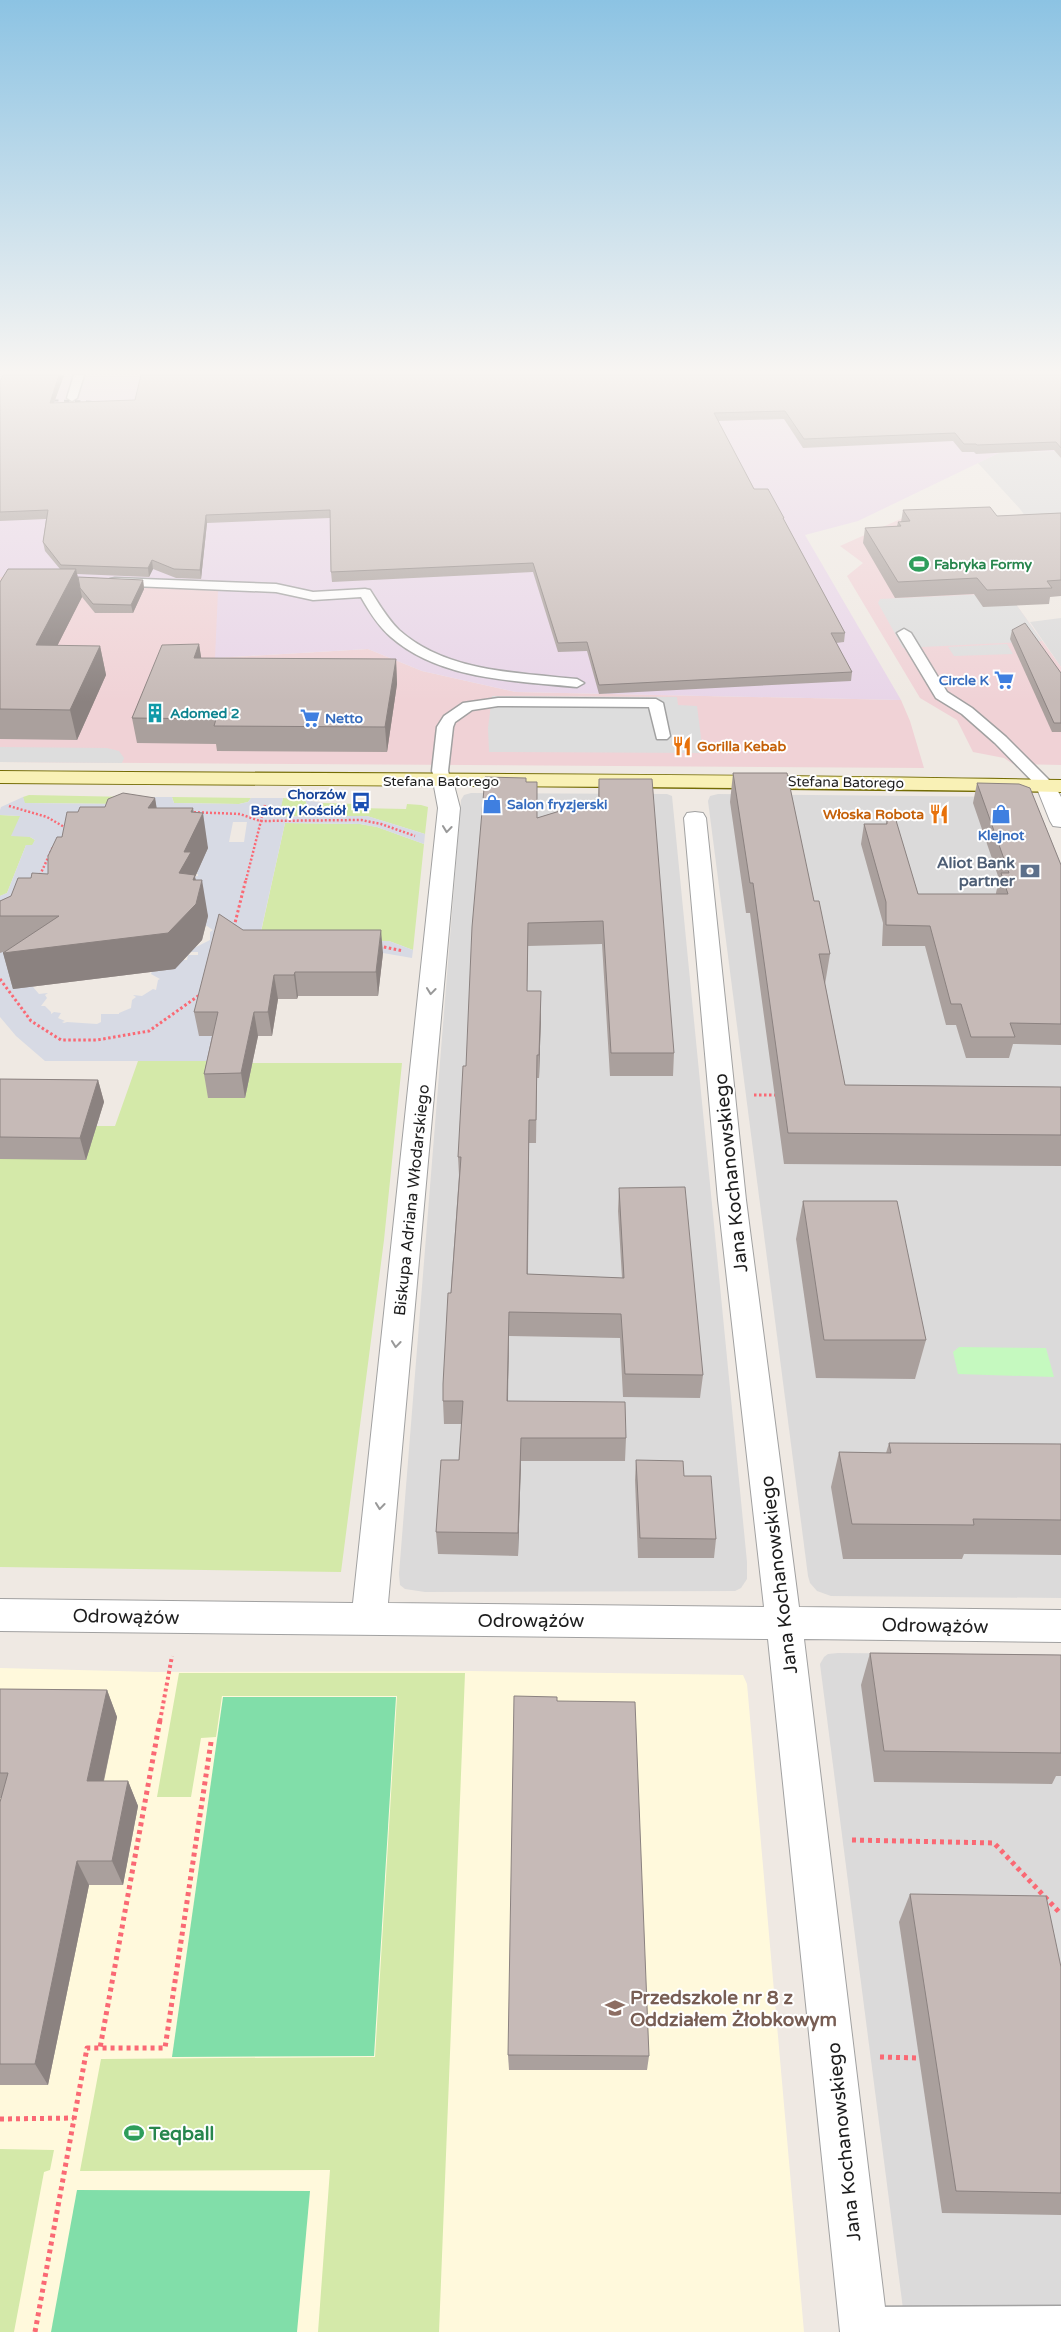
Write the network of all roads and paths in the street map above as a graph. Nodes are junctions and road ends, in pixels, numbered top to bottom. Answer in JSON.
{"nodes":[{"id":1,"x":100,"y":581,"type":"edge"},
{"id":2,"x":904,"y":633,"type":"dead end"},
{"id":3,"x":577,"y":684,"type":"dead end"},
{"id":4,"x":662,"y":736,"type":"dead end"},
{"id":5,"x":0,"y":777,"type":"edge"},
{"id":6,"x":443,"y":782,"type":"junction"},
{"id":7,"x":1054,"y":786,"type":"edge"},
{"id":8,"x":265,"y":803,"type":"dead end"},
{"id":9,"x":7,"y":806,"type":"dead end"},
{"id":10,"x":180,"y":812,"type":"edge"},
{"id":11,"x":695,"y":818,"type":"dead end"},
{"id":12,"x":260,"y":821,"type":"junction"},
{"id":13,"x":1061,"y":821,"type":"edge"},
{"id":14,"x":62,"y":836,"type":"edge"},
{"id":15,"x":422,"y":838,"type":"dead end"},
{"id":16,"x":56,"y":844,"type":"edge"},
{"id":17,"x":39,"y":876,"type":"edge"},
{"id":18,"x":234,"y":927,"type":"edge"},
{"id":19,"x":372,"y":946,"type":"edge"},
{"id":20,"x":405,"y":952,"type":"dead end"},
{"id":21,"x":0,"y":979,"type":"edge"},
{"id":22,"x":206,"y":990,"type":"edge"},
{"id":23,"x":752,"y":1095,"type":"dead end"},
{"id":24,"x":782,"y":1095,"type":"edge"},
{"id":25,"x":0,"y":1615,"type":"edge"},
{"id":26,"x":369,"y":1619,"type":"junction"},
{"id":27,"x":784,"y":1623,"type":"junction"},
{"id":28,"x":1061,"y":1626,"type":"edge"},
{"id":29,"x":172,"y":1656,"type":"dead end"},
{"id":30,"x":211,"y":1742,"type":"dead end"},
{"id":31,"x":852,"y":1840,"type":"dead end"},
{"id":32,"x":1061,"y":1914,"type":"edge"},
{"id":33,"x":100,"y":2048,"type":"junction"},
{"id":34,"x":880,"y":2057,"type":"dead end"},
{"id":35,"x":919,"y":2058,"type":"dead end"},
{"id":36,"x":74,"y":2118,"type":"junction"},
{"id":37,"x":0,"y":2119,"type":"edge"},
{"id":38,"x":1061,"y":2325,"type":"edge"},
{"id":39,"x":864,"y":2329,"type":"edge"},
{"id":40,"x":35,"y":2332,"type":"edge"}],
"edges":[{"from":1,"to":3,"type":"lane"},
{"from":2,"to":7,"type":"lane"},
{"from":4,"to":6,"type":"lane"},
{"from":5,"to":6,"type":"street","name":"Stefana Batorego"},
{"from":6,"to":7,"type":"street","name":"Stefana Batorego"},
{"from":6,"to":26,"type":"street","name":"Biskupa Adriana Włodarskiego","one_way":true},
{"from":7,"to":13,"type":"street"},
{"from":8,"to":12,"type":"path"},
{"from":9,"to":14,"type":"path"},
{"from":10,"to":12,"type":"path"},
{"from":11,"to":27,"type":"street","name":"Jana Kochanowskiego"},
{"from":12,"to":15,"type":"path"},
{"from":12,"to":18,"type":"path"},
{"from":16,"to":17,"type":"path"},
{"from":19,"to":20,"type":"path"},
{"from":21,"to":22,"type":"path"},
{"from":23,"to":24,"type":"path"},
{"from":25,"to":26,"type":"street","name":"Odrowążów"},
{"from":26,"to":27,"type":"street","name":"Odrowążów"},
{"from":27,"to":28,"type":"street","name":"Odrowążów"},
{"from":27,"to":39,"type":"street","name":"Jana Kochanowskiego"},
{"from":29,"to":33,"type":"path"},
{"from":30,"to":33,"type":"path"},
{"from":31,"to":32,"type":"path"},
{"from":33,"to":36,"type":"path"},
{"from":34,"to":35,"type":"path"},
{"from":36,"to":37,"type":"path"},
{"from":36,"to":40,"type":"path"},
{"from":38,"to":39,"type":"lane"}]}
